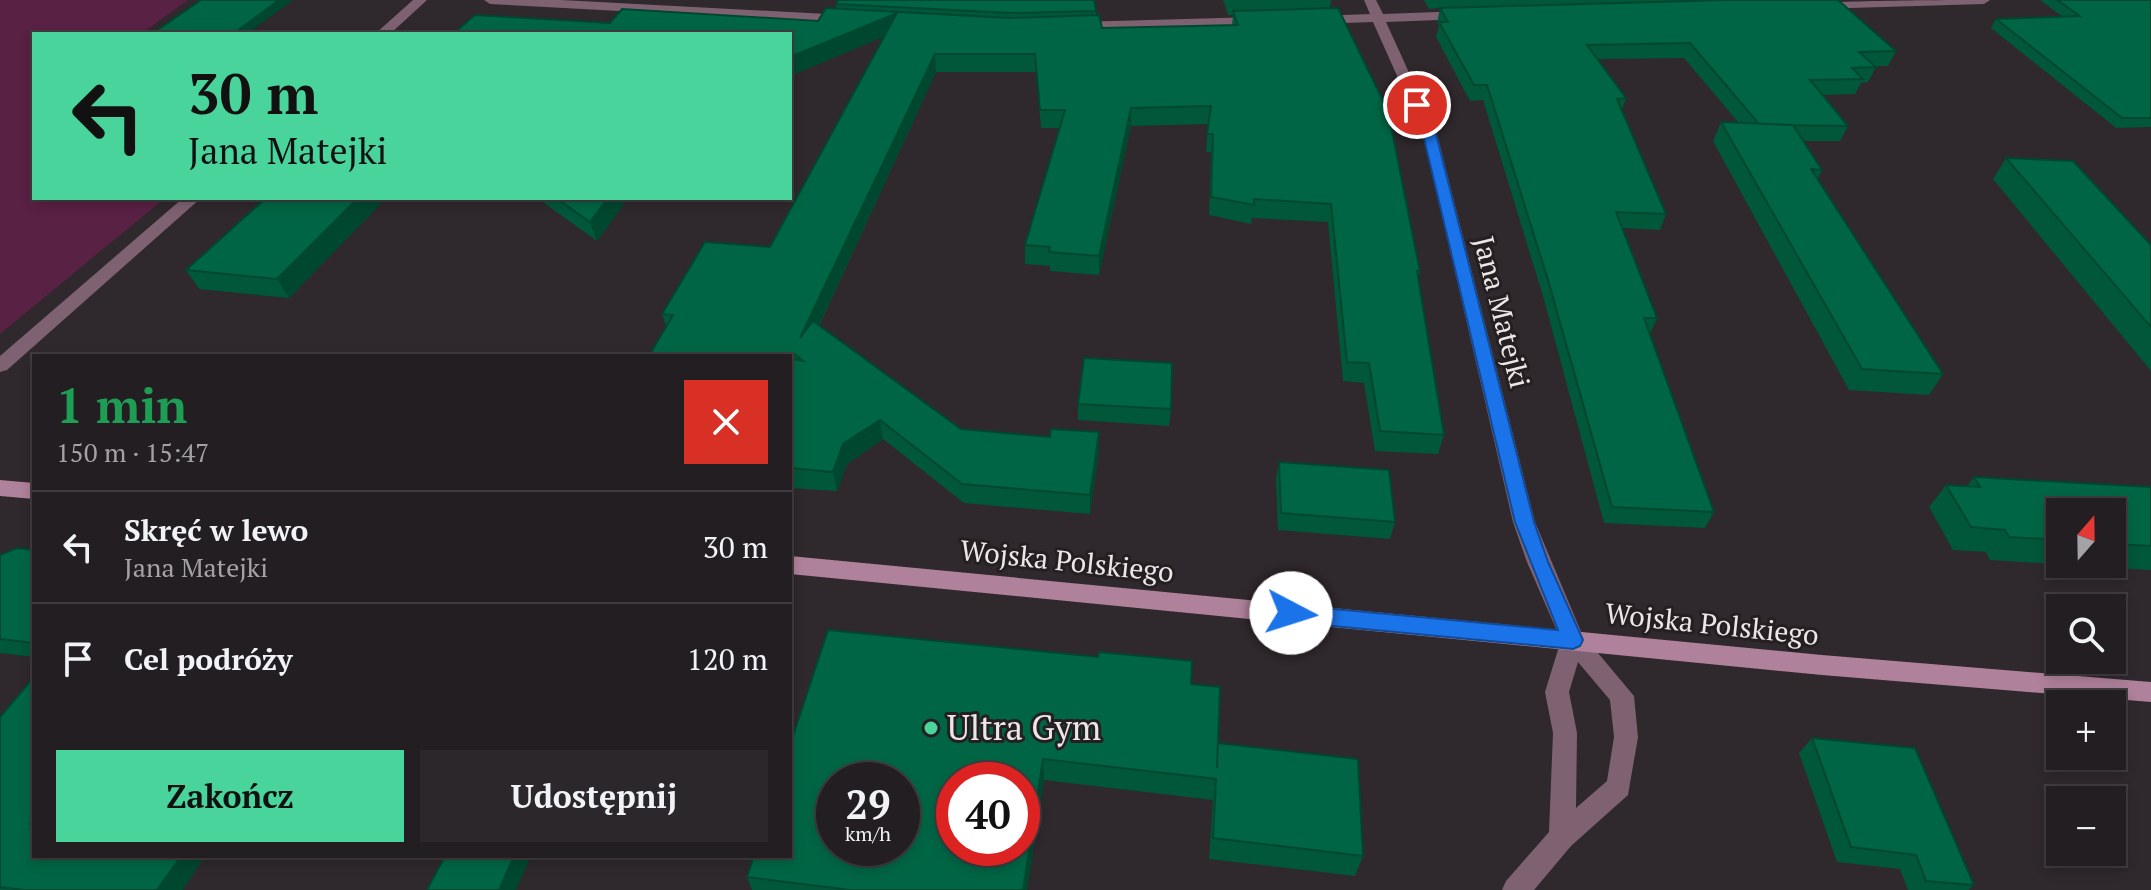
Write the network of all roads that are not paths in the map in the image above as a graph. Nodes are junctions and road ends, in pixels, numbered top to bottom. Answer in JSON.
{"nodes":[{"id":1,"x":421,"y":0,"type":"edge"},
{"id":2,"x":490,"y":0,"type":"edge"},
{"id":3,"x":1370,"y":0,"type":"edge"},
{"id":4,"x":1984,"y":0,"type":"edge"},
{"id":5,"x":1809,"y":5,"type":"edge"},
{"id":6,"x":1475,"y":15,"type":"edge"},
{"id":7,"x":1380,"y":18,"type":"junction"},
{"id":8,"x":861,"y":20,"type":"edge"},
{"id":9,"x":1300,"y":20,"type":"edge"},
{"id":10,"x":1268,"y":21,"type":"edge"},
{"id":11,"x":1061,"y":26,"type":"edge"},
{"id":12,"x":384,"y":32,"type":"edge"},
{"id":13,"x":191,"y":200,"type":"edge"},
{"id":14,"x":0,"y":366,"type":"edge"},
{"id":15,"x":0,"y":488,"type":"edge"},
{"id":16,"x":32,"y":491,"type":"edge"},
{"id":17,"x":792,"y":565,"type":"edge"},
{"id":18,"x":1573,"y":640,"type":"junction"},
{"id":19,"x":2151,"y":692,"type":"edge"},
{"id":20,"x":1562,"y":837,"type":"junction"},
{"id":21,"x":1516,"y":890,"type":"edge"}],
"edges":[{"from":1,"to":12,"type":"street"},
{"from":2,"to":8,"type":"street"},
{"from":3,"to":7,"type":"street","name":"Jana Matejki"},
{"from":4,"to":5,"type":"street"},
{"from":6,"to":7,"type":"street"},
{"from":7,"to":9,"type":"street"},
{"from":7,"to":18,"type":"street","name":"Jana Matejki"},
{"from":10,"to":11,"type":"street"},
{"from":13,"to":14,"type":"street"},
{"from":15,"to":16,"type":"street"},
{"from":17,"to":18,"type":"street","name":"Wojska Polskiego"},
{"from":18,"to":19,"type":"street","name":"Wojska Polskiego"},
{"from":18,"to":20,"type":"street"},
{"from":18,"to":20,"type":"street","name":"Jana Matejki"},
{"from":20,"to":21,"type":"street","name":"Jana Matejki"}]}
